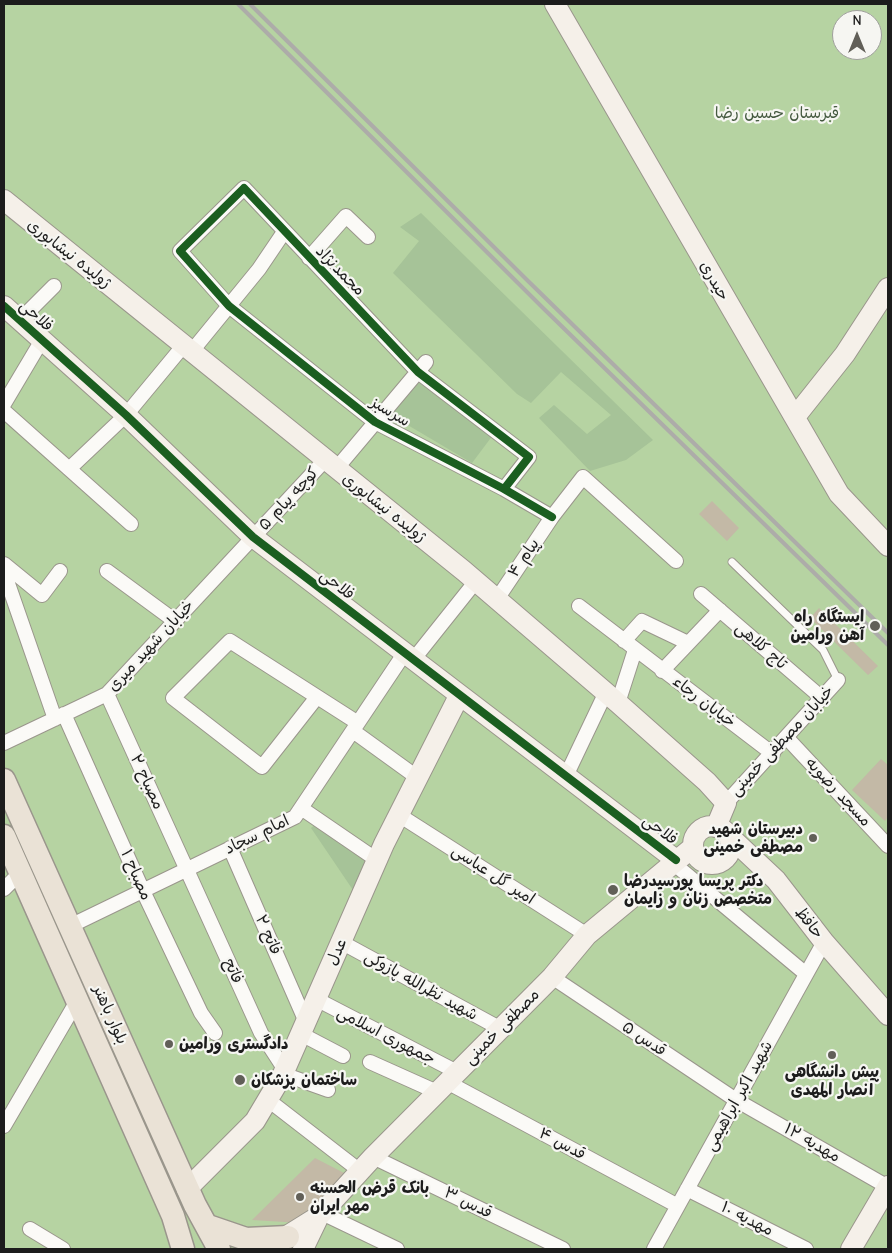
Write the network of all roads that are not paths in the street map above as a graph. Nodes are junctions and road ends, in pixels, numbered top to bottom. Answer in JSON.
{"nodes":[{"id":1,"x":555,"y":4,"type":"edge"},
{"id":2,"x":244,"y":188,"type":"joint"},
{"id":3,"x":7,"y":207,"type":"edge"},
{"id":4,"x":284,"y":232,"type":"junction"},
{"id":5,"x":368,"y":237,"type":"dead end"},
{"id":6,"x":309,"y":258,"type":"junction"},
{"id":7,"x":54,"y":286,"type":"dead end"},
{"id":8,"x":888,"y":288,"type":"edge"},
{"id":9,"x":4,"y":306,"type":"edge"},
{"id":10,"x":229,"y":306,"type":"junction"},
{"id":11,"x":20,"y":320,"type":"junction"},
{"id":12,"x":42,"y":340,"type":"junction"},
{"id":13,"x":188,"y":348,"type":"junction"},
{"id":14,"x":422,"y":367,"type":"junction"},
{"id":15,"x":4,"y":404,"type":"edge"},
{"id":16,"x":4,"y":411,"type":"edge"},
{"id":17,"x":126,"y":415,"type":"junction"},
{"id":18,"x":794,"y":417,"type":"junction"},
{"id":19,"x":375,"y":422,"type":"junction"},
{"id":20,"x":330,"y":465,"type":"junction"},
{"id":21,"x":69,"y":469,"type":"junction"},
{"id":22,"x":504,"y":489,"type":"junction"},
{"id":23,"x":552,"y":517,"type":"junction"},
{"id":24,"x":131,"y":524,"type":"dead end"},
{"id":25,"x":253,"y":537,"type":"junction"},
{"id":26,"x":888,"y":546,"type":"edge"},
{"id":27,"x":676,"y":561,"type":"dead end"},
{"id":28,"x":732,"y":562,"type":"dead end"},
{"id":29,"x":4,"y":564,"type":"edge"},
{"id":30,"x":60,"y":571,"type":"dead end"},
{"id":31,"x":107,"y":571,"type":"dead end"},
{"id":32,"x":4,"y":572,"type":"edge"},
{"id":33,"x":476,"y":581,"type":"junction"},
{"id":34,"x":701,"y":594,"type":"dead end"},
{"id":35,"x":497,"y":599,"type":"junction"},
{"id":36,"x":580,"y":606,"type":"dead end"},
{"id":37,"x":720,"y":610,"type":"junction"},
{"id":38,"x":175,"y":621,"type":"junction"},
{"id":39,"x":624,"y":641,"type":"junction"},
{"id":40,"x":688,"y":643,"type":"junction"},
{"id":41,"x":635,"y":650,"type":"junction"},
{"id":42,"x":408,"y":657,"type":"junction"},
{"id":43,"x":662,"y":671,"type":"junction"},
{"id":44,"x":838,"y":680,"type":"joint"},
{"id":45,"x":107,"y":694,"type":"junction"},
{"id":46,"x":459,"y":696,"type":"junction"},
{"id":47,"x":317,"y":697,"type":"junction"},
{"id":48,"x":612,"y":697,"type":"junction"},
{"id":49,"x":822,"y":698,"type":"junction"},
{"id":50,"x":60,"y":717,"type":"junction"},
{"id":51,"x":355,"y":727,"type":"junction"},
{"id":52,"x":787,"y":738,"type":"junction"},
{"id":53,"x":4,"y":743,"type":"edge"},
{"id":54,"x":773,"y":754,"type":"junction"},
{"id":55,"x":566,"y":776,"type":"junction"},
{"id":56,"x":418,"y":778,"type":"junction"},
{"id":57,"x":4,"y":780,"type":"edge"},
{"id":58,"x":726,"y":803,"type":"junction"},
{"id":59,"x":301,"y":808,"type":"junction"},
{"id":60,"x":399,"y":815,"type":"junction"},
{"id":61,"x":722,"y":830,"type":"junction"},
{"id":62,"x":4,"y":836,"type":"edge"},
{"id":63,"x":888,"y":846,"type":"edge"},
{"id":64,"x":230,"y":848,"type":"junction"},
{"id":65,"x":692,"y":848,"type":"junction"},
{"id":66,"x":377,"y":860,"type":"junction"},
{"id":67,"x":674,"y":861,"type":"junction"},
{"id":68,"x":717,"y":864,"type":"junction"},
{"id":69,"x":187,"y":869,"type":"junction"},
{"id":70,"x":20,"y":873,"type":"junction"},
{"id":71,"x":776,"y":880,"type":"junction"},
{"id":72,"x":4,"y":889,"type":"edge"},
{"id":73,"x":143,"y":891,"type":"junction"},
{"id":74,"x":70,"y":926,"type":"junction"},
{"id":75,"x":587,"y":935,"type":"junction"},
{"id":76,"x":341,"y":942,"type":"junction"},
{"id":77,"x":824,"y":942,"type":"junction"},
{"id":78,"x":806,"y":974,"type":"junction"},
{"id":79,"x":552,"y":977,"type":"junction"},
{"id":80,"x":316,"y":999,"type":"junction"},
{"id":81,"x":77,"y":1001,"type":"junction"},
{"id":82,"x":888,"y":1015,"type":"edge"},
{"id":83,"x":303,"y":1028,"type":"junction"},
{"id":84,"x":501,"y":1029,"type":"junction"},
{"id":85,"x":215,"y":1033,"type":"dead end"},
{"id":86,"x":343,"y":1056,"type":"dead end"},
{"id":87,"x":370,"y":1062,"type":"dead end"},
{"id":88,"x":284,"y":1072,"type":"junction"},
{"id":89,"x":447,"y":1082,"type":"junction"},
{"id":90,"x":328,"y":1090,"type":"dead end"},
{"id":91,"x":736,"y":1100,"type":"junction"},
{"id":92,"x":276,"y":1106,"type":"dead end"},
{"id":93,"x":4,"y":1126,"type":"edge"},
{"id":94,"x":373,"y":1157,"type":"junction"},
{"id":95,"x":360,"y":1171,"type":"junction"},
{"id":96,"x":888,"y":1186,"type":"edge"},
{"id":97,"x":187,"y":1188,"type":"junction"},
{"id":98,"x":687,"y":1189,"type":"junction"},
{"id":99,"x":678,"y":1206,"type":"junction"},
{"id":100,"x":320,"y":1214,"type":"junction"},
{"id":101,"x":30,"y":1229,"type":"dead end"},
{"id":102,"x":213,"y":1242,"type":"edge"},
{"id":103,"x":295,"y":1243,"type":"edge"},
{"id":104,"x":48,"y":1245,"type":"edge"},
{"id":105,"x":63,"y":1249,"type":"edge"},
{"id":106,"x":183,"y":1249,"type":"edge"},
{"id":107,"x":263,"y":1249,"type":"edge"},
{"id":108,"x":397,"y":1249,"type":"edge"},
{"id":109,"x":563,"y":1249,"type":"edge"},
{"id":110,"x":654,"y":1249,"type":"edge"},
{"id":111,"x":806,"y":1249,"type":"edge"},
{"id":112,"x":851,"y":1249,"type":"edge"}],
"edges":[{"from":1,"to":18,"type":"main road","name":"حیدری"},
{"from":2,"to":4,"type":"street","name":"محمدنژاد"},
{"from":2,"to":10,"type":"street","name":"سرسبز"},
{"from":3,"to":13,"type":"main road","name":"ژولیده نیشابوری"},
{"from":4,"to":6,"type":"street","name":"محمدنژاد"},
{"from":4,"to":10,"type":"street"},
{"from":5,"to":6,"type":"street"},
{"from":6,"to":14,"type":"street","name":"محمدنژاد"},
{"from":7,"to":11,"type":"street"},
{"from":8,"to":18,"type":"main road"},
{"from":9,"to":11,"type":"main road","name":"فلاحی"},
{"from":10,"to":13,"type":"street"},
{"from":10,"to":19,"type":"street","name":"سرسبز"},
{"from":11,"to":12,"type":"main road","name":"فلاحی"},
{"from":12,"to":15,"type":"street"},
{"from":12,"to":17,"type":"main road","name":"فلاحی"},
{"from":13,"to":17,"type":"street"},
{"from":13,"to":20,"type":"main road","name":"ژولیده نیشابوری"},
{"from":14,"to":19,"type":"street","name":"کوچه پیام ۵"},
{"from":14,"to":22,"type":"street","name":"محمدنژاد"},
{"from":16,"to":21,"type":"street"},
{"from":17,"to":21,"type":"street"},
{"from":17,"to":25,"type":"main road","name":"فلاحی"},
{"from":18,"to":26,"type":"main road","name":"حیدری"},
{"from":19,"to":20,"type":"street","name":"کوچه پیام ۵"},
{"from":19,"to":22,"type":"street","name":"سرسبز"},
{"from":20,"to":25,"type":"street","name":"کوچه پیام ۵"},
{"from":20,"to":33,"type":"main road","name":"ژولیده نیشابوری"},
{"from":21,"to":24,"type":"street"},
{"from":22,"to":23,"type":"street","name":"سرسبز"},
{"from":23,"to":27,"type":"street","name":"پیام ۴"},
{"from":23,"to":35,"type":"street","name":"پیام ۴"},
{"from":25,"to":38,"type":"street","name":"خیابان شهید میری"},
{"from":25,"to":42,"type":"main road","name":"فلاحی"},
{"from":28,"to":44,"type":"lane"},
{"from":29,"to":30,"type":"street"},
{"from":31,"to":38,"type":"street"},
{"from":32,"to":50,"type":"street","name":"مصباح ۱"},
{"from":33,"to":35,"type":"main road","name":"ژولیده نیشابوری"},
{"from":33,"to":42,"type":"street","name":"امام سجاد"},
{"from":34,"to":37,"type":"street","name":"تاج کلاهی"},
{"from":35,"to":48,"type":"main road","name":"ژولیده نیشابوری"},
{"from":36,"to":39,"type":"street","name":"خیابان رجاء"},
{"from":37,"to":40,"type":"street"},
{"from":37,"to":49,"type":"street","name":"تاج کلاهی"},
{"from":38,"to":45,"type":"street","name":"خیابان شهید میری"},
{"from":39,"to":40,"type":"street"},
{"from":39,"to":41,"type":"street","name":"خیابان رجاء"},
{"from":40,"to":43,"type":"street"},
{"from":41,"to":43,"type":"street","name":"خیابان رجاء"},
{"from":41,"to":48,"type":"street"},
{"from":42,"to":46,"type":"main road","name":"فلاحی"},
{"from":42,"to":51,"type":"street","name":"امام سجاد"},
{"from":43,"to":54,"type":"street","name":"خیابان رجاء"},
{"from":44,"to":49,"type":"street","name":"خیابان مصطفی خمینی"},
{"from":45,"to":50,"type":"street","name":"خیابان شهید میری"},
{"from":45,"to":69,"type":"street","name":"مصباح ۲"},
{"from":46,"to":55,"type":"main road","name":"فلاحی"},
{"from":46,"to":56,"type":"main road","name":"عدل"},
{"from":47,"to":47,"type":"street"},
{"from":47,"to":51,"type":"street"},
{"from":48,"to":55,"type":"street"},
{"from":48,"to":58,"type":"main road","name":"ژولیده نیشابوری"},
{"from":49,"to":52,"type":"street","name":"خیابان مصطفی خمینی"},
{"from":50,"to":53,"type":"street","name":"خیابان شهید میری"},
{"from":50,"to":73,"type":"street","name":"مصباح ۱"},
{"from":51,"to":56,"type":"street"},
{"from":51,"to":59,"type":"street","name":"امام سجاد"},
{"from":52,"to":54,"type":"street","name":"خیابان مصطفی خمینی"},
{"from":52,"to":63,"type":"street","name":"مسجد رضویه"},
{"from":54,"to":58,"type":"street","name":"خیابان مصطفی خمینی"},
{"from":55,"to":67,"type":"main road","name":"فلاحی"},
{"from":56,"to":60,"type":"main road","name":"عدل"},
{"from":57,"to":74,"type":"main road","name":"بلوار باهنر"},
{"from":58,"to":61,"type":"main road"},
{"from":59,"to":64,"type":"street","name":"امام سجاد"},
{"from":59,"to":66,"type":"street"},
{"from":60,"to":66,"type":"main road","name":"عدل"},
{"from":60,"to":75,"type":"street","name":"امیر گل عباسی"},
{"from":61,"to":65,"type":"main road"},
{"from":61,"to":68,"type":"main road"},
{"from":61,"to":71,"type":"main road","name":"حافظ"},
{"from":62,"to":70,"type":"main road","name":"بلوار باهنر"},
{"from":64,"to":69,"type":"street","name":"امام سجاد"},
{"from":64,"to":83,"type":"street","name":"فاتح ۲"},
{"from":65,"to":67,"type":"main road","name":"مصطفی خمینی"},
{"from":65,"to":68,"type":"main road"},
{"from":66,"to":76,"type":"main road","name":"عدل"},
{"from":67,"to":75,"type":"main road","name":"مصطفی خمینی"},
{"from":67,"to":78,"type":"street"},
{"from":68,"to":71,"type":"main road"},
{"from":69,"to":73,"type":"street","name":"امام سجاد"},
{"from":69,"to":88,"type":"street","name":"فاتح"},
{"from":70,"to":72,"type":"street"},
{"from":70,"to":81,"type":"main road","name":"بلوار باهنر"},
{"from":71,"to":77,"type":"main road","name":"حافظ"},
{"from":73,"to":74,"type":"street","name":"امام سجاد"},
{"from":73,"to":85,"type":"street","name":"مصباح ۱"},
{"from":74,"to":97,"type":"main road","name":"بلوار باهنر"},
{"from":75,"to":79,"type":"main road","name":"مصطفی خمینی"},
{"from":76,"to":80,"type":"main road","name":"عدل"},
{"from":76,"to":84,"type":"street","name":"شهید نظرالله پازوکی"},
{"from":77,"to":78,"type":"street","name":"شهید اکبر ابراهیمی"},
{"from":77,"to":82,"type":"main road","name":"حافظ"},
{"from":78,"to":91,"type":"street","name":"شهید اکبر ابراهیمی"},
{"from":79,"to":84,"type":"main road","name":"مصطفی خمینی"},
{"from":79,"to":91,"type":"street","name":"قدس ۵"},
{"from":80,"to":83,"type":"main road","name":"عدل"},
{"from":80,"to":89,"type":"street","name":"جمهوری اسلامی"},
{"from":81,"to":93,"type":"street"},
{"from":81,"to":106,"type":"main road","name":"بلوار باهنر"},
{"from":83,"to":86,"type":"street"},
{"from":83,"to":88,"type":"main road","name":"عدل"},
{"from":84,"to":89,"type":"main road","name":"مصطفی خمینی"},
{"from":87,"to":89,"type":"street"},
{"from":88,"to":90,"type":"street"},
{"from":88,"to":97,"type":"main road","name":"عدل"},
{"from":89,"to":94,"type":"main road","name":"مصطفی خمینی"},
{"from":89,"to":99,"type":"street","name":"قدس ۴"},
{"from":91,"to":96,"type":"street","name":"مهدیه ۱۲"},
{"from":91,"to":98,"type":"street","name":"شهید اکبر ابراهیمی"},
{"from":92,"to":95,"type":"street"},
{"from":94,"to":95,"type":"main road","name":"مصطفی خمینی"},
{"from":94,"to":109,"type":"street","name":"قدس ۳"},
{"from":95,"to":100,"type":"main road","name":"مصطفی خمینی"},
{"from":96,"to":112,"type":"main road"},
{"from":97,"to":102,"type":"main road","name":"بلوار باهنر"},
{"from":98,"to":99,"type":"street","name":"شهید اکبر ابراهیمی"},
{"from":98,"to":111,"type":"street","name":"مهدیه ۱۰"},
{"from":99,"to":110,"type":"street","name":"شهید اکبر ابراهیمی"},
{"from":100,"to":103,"type":"main road","name":"مصطفی خمینی"},
{"from":100,"to":108,"type":"street"},
{"from":101,"to":104,"type":"street"},
{"from":102,"to":103,"type":"main road"},
{"from":103,"to":107,"type":"main road","name":"مصطفی خمینی"},
{"from":104,"to":105,"type":"street"}]}
